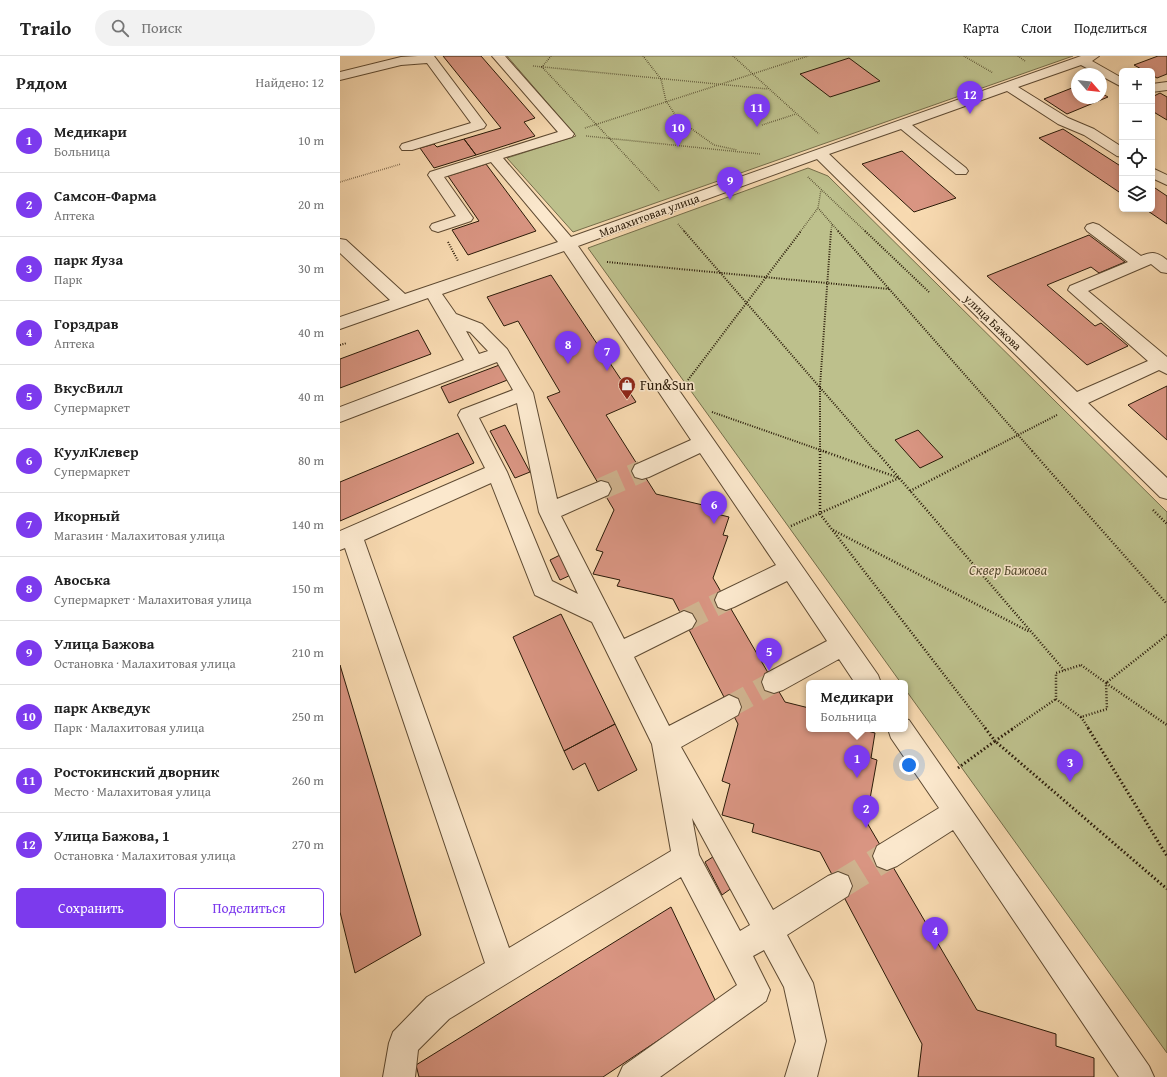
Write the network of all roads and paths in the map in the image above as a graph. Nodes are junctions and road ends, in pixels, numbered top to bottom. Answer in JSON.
{"nodes":[{"id":1,"x":551,"y":56,"type":"edge"},
{"id":2,"x":643,"y":56,"type":"edge"},
{"id":3,"x":733,"y":56,"type":"edge"},
{"id":4,"x":808,"y":56,"type":"edge"},
{"id":5,"x":964,"y":56,"type":"edge"},
{"id":6,"x":1018,"y":56,"type":"edge"},
{"id":7,"x":1088,"y":58,"type":"edge"},
{"id":8,"x":386,"y":60,"type":"edge"},
{"id":9,"x":502,"y":60,"type":"edge"},
{"id":10,"x":1025,"y":61,"type":"dead end"},
{"id":11,"x":542,"y":67,"type":"junction"},
{"id":12,"x":990,"y":71,"type":"dead end"},
{"id":13,"x":751,"y":74,"type":"junction"},
{"id":14,"x":340,"y":76,"type":"edge"},
{"id":15,"x":661,"y":79,"type":"junction"},
{"id":16,"x":1119,"y":81,"type":"edge"},
{"id":17,"x":719,"y":84,"type":"junction"},
{"id":18,"x":1008,"y":86,"type":"junction"},
{"id":19,"x":1167,"y":86,"type":"edge"},
{"id":20,"x":1155,"y":88,"type":"edge"},
{"id":21,"x":768,"y":89,"type":"junction"},
{"id":22,"x":666,"y":101,"type":"junction"},
{"id":23,"x":1063,"y":121,"type":"junction"},
{"id":24,"x":902,"y":123,"type":"junction"},
{"id":25,"x":598,"y":124,"type":"junction"},
{"id":26,"x":762,"y":125,"type":"dead end"},
{"id":27,"x":1045,"y":128,"type":"dead end"},
{"id":28,"x":567,"y":134,"type":"junction"},
{"id":29,"x":612,"y":139,"type":"junction"},
{"id":30,"x":407,"y":147,"type":"dead end"},
{"id":31,"x":1119,"y":151,"type":"edge"},
{"id":32,"x":749,"y":153,"type":"junction"},
{"id":33,"x":819,"y":153,"type":"junction"},
{"id":34,"x":766,"y":155,"type":"dead end"},
{"id":35,"x":494,"y":156,"type":"junction"},
{"id":36,"x":408,"y":161,"type":"dead end"},
{"id":37,"x":961,"y":171,"type":"dead end"},
{"id":38,"x":1155,"y":174,"type":"edge"},
{"id":39,"x":808,"y":176,"type":"dead end"},
{"id":40,"x":1167,"y":181,"type":"edge"},
{"id":41,"x":340,"y":182,"type":"edge"},
{"id":42,"x":660,"y":192,"type":"dead end"},
{"id":43,"x":818,"y":208,"type":"junction"},
{"id":44,"x":678,"y":224,"type":"dead end"},
{"id":45,"x":832,"y":224,"type":"junction"},
{"id":46,"x":438,"y":227,"type":"dead end"},
{"id":47,"x":1093,"y":228,"type":"dead end"},
{"id":48,"x":340,"y":244,"type":"edge"},
{"id":49,"x":573,"y":252,"type":"junction"},
{"id":50,"x":1140,"y":263,"type":"junction"},
{"id":51,"x":1167,"y":268,"type":"edge"},
{"id":52,"x":723,"y":274,"type":"junction"},
{"id":53,"x":765,"y":278,"type":"junction"},
{"id":54,"x":828,"y":284,"type":"junction"},
{"id":55,"x":890,"y":289,"type":"junction"},
{"id":56,"x":432,"y":291,"type":"junction"},
{"id":57,"x":403,"y":302,"type":"junction"},
{"id":58,"x":747,"y":302,"type":"junction"},
{"id":59,"x":450,"y":318,"type":"junction"},
{"id":60,"x":340,"y":323,"type":"edge"},
{"id":61,"x":500,"y":353,"type":"junction"},
{"id":62,"x":1162,"y":359,"type":"edge"},
{"id":63,"x":475,"y":363,"type":"junction"},
{"id":64,"x":820,"y":386,"type":"junction"},
{"id":65,"x":524,"y":393,"type":"junction"},
{"id":66,"x":674,"y":398,"type":"junction"},
{"id":67,"x":1075,"y":401,"type":"junction"},
{"id":68,"x":1057,"y":415,"type":"dead end"},
{"id":69,"x":340,"y":416,"type":"edge"},
{"id":70,"x":1018,"y":435,"type":"junction"},
{"id":71,"x":705,"y":442,"type":"junction"},
{"id":72,"x":820,"y":450,"type":"junction"},
{"id":73,"x":642,"y":471,"type":"tunnel mouth"},
{"id":74,"x":497,"y":472,"type":"junction"},
{"id":75,"x":899,"y":478,"type":"junction"},
{"id":76,"x":601,"y":489,"type":"tunnel mouth"},
{"id":77,"x":1167,"y":491,"type":"edge"},
{"id":78,"x":910,"y":492,"type":"junction"},
{"id":79,"x":549,"y":512,"type":"junction"},
{"id":80,"x":820,"y":514,"type":"junction"},
{"id":81,"x":832,"y":529,"type":"junction"},
{"id":82,"x":768,"y":536,"type":"junction"},
{"id":83,"x":346,"y":539,"type":"edge"},
{"id":84,"x":790,"y":569,"type":"junction"},
{"id":85,"x":726,"y":600,"type":"tunnel mouth"},
{"id":86,"x":1167,"y":604,"type":"edge"},
{"id":87,"x":599,"y":614,"type":"junction"},
{"id":88,"x":684,"y":621,"type":"tunnel mouth"},
{"id":89,"x":1032,"y":633,"type":"junction"},
{"id":90,"x":1167,"y":635,"type":"edge"},
{"id":91,"x":843,"y":645,"type":"junction"},
{"id":92,"x":619,"y":653,"type":"junction"},
{"id":93,"x":1064,"y":670,"type":"junction"},
{"id":94,"x":866,"y":680,"type":"edge"},
{"id":95,"x":774,"y":682,"type":"tunnel mouth"},
{"id":96,"x":1106,"y":683,"type":"junction"},
{"id":97,"x":1056,"y":699,"type":"junction"},
{"id":98,"x":729,"y":707,"type":"tunnel mouth"},
{"id":99,"x":1081,"y":717,"type":"junction"},
{"id":100,"x":1167,"y":725,"type":"edge"},
{"id":101,"x":902,"y":732,"type":"edge"},
{"id":102,"x":995,"y":741,"type":"junction"},
{"id":103,"x":664,"y":742,"type":"junction"},
{"id":104,"x":937,"y":784,"type":"junction"},
{"id":105,"x":957,"y":812,"type":"junction"},
{"id":106,"x":887,"y":856,"type":"tunnel mouth"},
{"id":107,"x":1167,"y":856,"type":"edge"},
{"id":108,"x":686,"y":858,"type":"junction"},
{"id":109,"x":838,"y":886,"type":"tunnel mouth"},
{"id":110,"x":1167,"y":890,"type":"edge"},
{"id":111,"x":768,"y":930,"type":"junction"},
{"id":112,"x":735,"y":951,"type":"junction"},
{"id":113,"x":502,"y":969,"type":"junction"},
{"id":114,"x":399,"y":1077,"type":"edge"},
{"id":115,"x":634,"y":1077,"type":"edge"},
{"id":116,"x":801,"y":1077,"type":"edge"},
{"id":117,"x":1138,"y":1077,"type":"edge"}],
"edges":[{"from":1,"to":11,"type":"path"},
{"from":2,"to":15,"type":"path"},
{"from":3,"to":13,"type":"path"},
{"from":4,"to":13,"type":"path"},
{"from":5,"to":12,"type":"path"},
{"from":6,"to":10,"type":"path"},
{"from":7,"to":16,"type":"street"},
{"from":7,"to":18,"type":"street","name":"Малахитовая улица"},
{"from":8,"to":14,"type":"street"},
{"from":8,"to":30,"type":"street"},
{"from":9,"to":11,"type":"path"},
{"from":9,"to":28,"type":"street"},
{"from":11,"to":15,"type":"path"},
{"from":11,"to":25,"type":"path"},
{"from":13,"to":17,"type":"path"},
{"from":13,"to":21,"type":"path"},
{"from":15,"to":17,"type":"path"},
{"from":15,"to":22,"type":"path"},
{"from":17,"to":21,"type":"path"},
{"from":17,"to":22,"type":"path"},
{"from":18,"to":23,"type":"street"},
{"from":18,"to":24,"type":"street","name":"Малахитовая улица"},
{"from":19,"to":20,"type":"street"},
{"from":21,"to":26,"type":"path"},
{"from":22,"to":25,"type":"path"},
{"from":22,"to":32,"type":"path"},
{"from":23,"to":27,"type":"street"},
{"from":23,"to":31,"type":"street"},
{"from":24,"to":33,"type":"street","name":"Малахитовая улица"},
{"from":24,"to":37,"type":"street"},
{"from":25,"to":28,"type":"path"},
{"from":25,"to":29,"type":"path"},
{"from":28,"to":29,"type":"path"},
{"from":28,"to":35,"type":"street"},
{"from":29,"to":32,"type":"path"},
{"from":29,"to":42,"type":"path"},
{"from":32,"to":34,"type":"path"},
{"from":33,"to":49,"type":"street","name":"Малахитовая улица"},
{"from":33,"to":67,"type":"street","name":"улица Бажова"},
{"from":35,"to":46,"type":"street"},
{"from":35,"to":49,"type":"street"},
{"from":36,"to":41,"type":"path"},
{"from":38,"to":40,"type":"street"},
{"from":39,"to":43,"type":"path"},
{"from":43,"to":45,"type":"path"},
{"from":43,"to":53,"type":"path"},
{"from":44,"to":52,"type":"path"},
{"from":45,"to":54,"type":"path"},
{"from":45,"to":55,"type":"path"},
{"from":47,"to":50,"type":"street"},
{"from":48,"to":57,"type":"street"},
{"from":49,"to":52,"type":"path"},
{"from":49,"to":56,"type":"street","name":"Малахитовая улица"},
{"from":49,"to":66,"type":"street"},
{"from":50,"to":51,"type":"street"},
{"from":50,"to":62,"type":"street"},
{"from":52,"to":53,"type":"path"},
{"from":52,"to":58,"type":"path"},
{"from":53,"to":54,"type":"path"},
{"from":53,"to":58,"type":"path"},
{"from":54,"to":55,"type":"path"},
{"from":54,"to":64,"type":"path"},
{"from":55,"to":70,"type":"path"},
{"from":56,"to":57,"type":"street","name":"Малахитовая улица"},
{"from":56,"to":59,"type":"street"},
{"from":57,"to":60,"type":"street","name":"Малахитовая улица"},
{"from":58,"to":64,"type":"path"},
{"from":58,"to":66,"type":"path"},
{"from":59,"to":61,"type":"street"},
{"from":59,"to":63,"type":"street"},
{"from":61,"to":63,"type":"street"},
{"from":61,"to":65,"type":"street"},
{"from":62,"to":67,"type":"street"},
{"from":63,"to":69,"type":"street"},
{"from":64,"to":72,"type":"path"},
{"from":64,"to":75,"type":"path"},
{"from":65,"to":74,"type":"street"},
{"from":65,"to":79,"type":"street"},
{"from":66,"to":71,"type":"street"},
{"from":66,"to":72,"type":"path"},
{"from":67,"to":77,"type":"street","name":"улица Бажова"},
{"from":68,"to":70,"type":"path"},
{"from":70,"to":78,"type":"path"},
{"from":70,"to":86,"type":"path"},
{"from":71,"to":73,"type":"street"},
{"from":71,"to":82,"type":"street"},
{"from":72,"to":75,"type":"path"},
{"from":72,"to":80,"type":"path"},
{"from":74,"to":83,"type":"street"},
{"from":74,"to":87,"type":"street"},
{"from":75,"to":78,"type":"path"},
{"from":75,"to":80,"type":"path"},
{"from":76,"to":79,"type":"street"},
{"from":78,"to":89,"type":"path"},
{"from":79,"to":87,"type":"street"},
{"from":80,"to":81,"type":"path"},
{"from":80,"to":82,"type":"path"},
{"from":81,"to":89,"type":"path"},
{"from":81,"to":102,"type":"path"},
{"from":82,"to":84,"type":"street"},
{"from":83,"to":113,"type":"street"},
{"from":84,"to":85,"type":"street"},
{"from":84,"to":91,"type":"street"},
{"from":87,"to":92,"type":"street"},
{"from":88,"to":92,"type":"street"},
{"from":89,"to":93,"type":"path"},
{"from":90,"to":96,"type":"path"},
{"from":91,"to":94,"type":"street"},
{"from":91,"to":95,"type":"street"},
{"from":92,"to":103,"type":"street"},
{"from":93,"to":96,"type":"path"},
{"from":93,"to":97,"type":"path"},
{"from":96,"to":99,"type":"path"},
{"from":96,"to":100,"type":"path"},
{"from":97,"to":99,"type":"path"},
{"from":97,"to":102,"type":"path"},
{"from":98,"to":103,"type":"street"},
{"from":99,"to":107,"type":"path"},
{"from":101,"to":104,"type":"street"},
{"from":102,"to":104,"type":"path"},
{"from":102,"to":110,"type":"path"},
{"from":103,"to":108,"type":"street"},
{"from":103,"to":111,"type":"street"},
{"from":104,"to":105,"type":"street"},
{"from":105,"to":106,"type":"street"},
{"from":105,"to":117,"type":"street"},
{"from":108,"to":112,"type":"street"},
{"from":108,"to":113,"type":"street"},
{"from":109,"to":111,"type":"street"},
{"from":111,"to":112,"type":"street"},
{"from":111,"to":116,"type":"street"},
{"from":112,"to":115,"type":"street"},
{"from":113,"to":114,"type":"street"}]}
